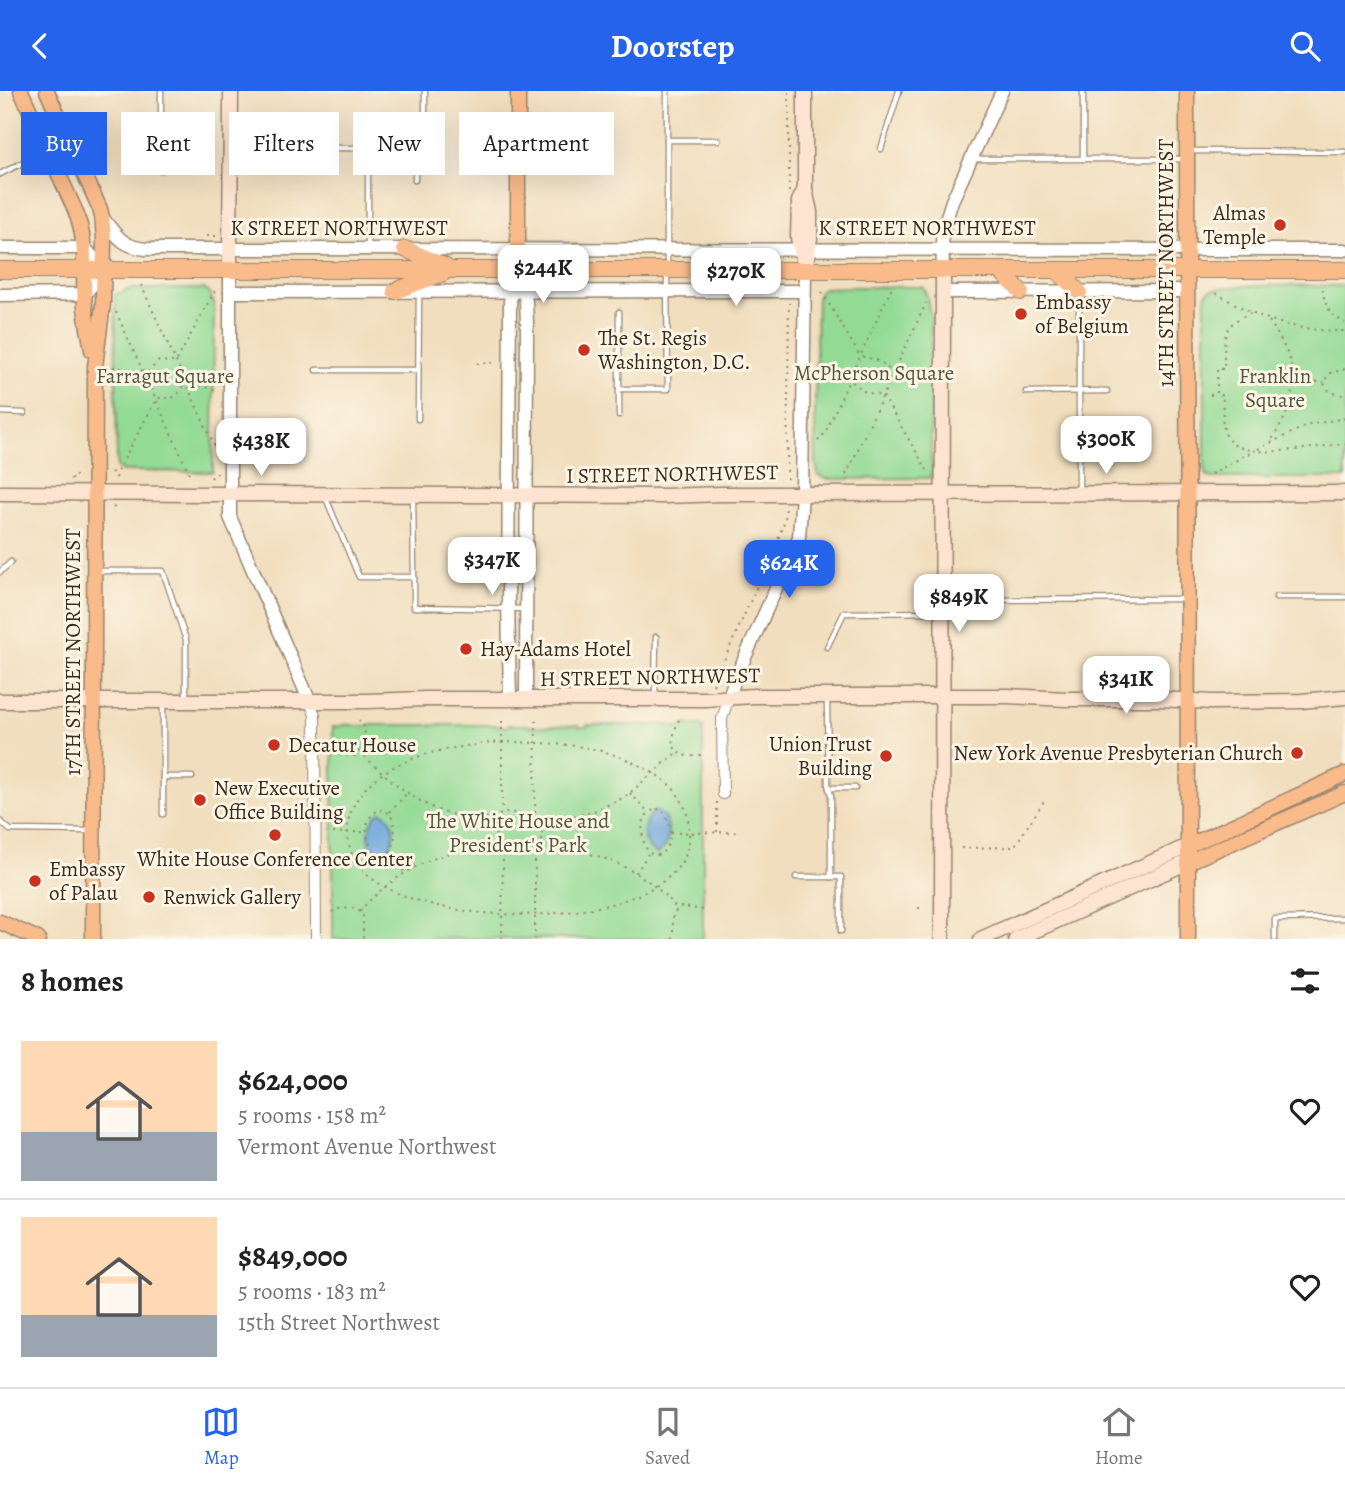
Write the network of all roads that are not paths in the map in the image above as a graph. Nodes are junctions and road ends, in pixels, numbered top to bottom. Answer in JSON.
{"nodes":[{"id":1,"x":21,"y":91,"type":"edge"},
{"id":2,"x":47,"y":91,"type":"edge"},
{"id":3,"x":162,"y":91,"type":"edge"},
{"id":4,"x":231,"y":91,"type":"edge"},
{"id":5,"x":425,"y":91,"type":"edge"},
{"id":6,"x":518,"y":91,"type":"edge"},
{"id":7,"x":667,"y":91,"type":"edge"},
{"id":8,"x":805,"y":91,"type":"edge"},
{"id":9,"x":899,"y":91,"type":"edge"},
{"id":10,"x":1003,"y":91,"type":"edge"},
{"id":11,"x":1083,"y":91,"type":"edge"},
{"id":12,"x":1187,"y":91,"type":"edge"},
{"id":13,"x":31,"y":112,"type":"edge"},
{"id":14,"x":162,"y":112,"type":"edge"},
{"id":15,"x":230,"y":112,"type":"edge"},
{"id":16,"x":425,"y":112,"type":"edge"},
{"id":17,"x":667,"y":140,"type":"junction"},
{"id":18,"x":718,"y":140,"type":"dead end"},
{"id":19,"x":881,"y":149,"type":"dead end"},
{"id":20,"x":1345,"y":152,"type":"edge"},
{"id":21,"x":1187,"y":155,"type":"junction"},
{"id":22,"x":972,"y":159,"type":"junction"},
{"id":23,"x":1083,"y":159,"type":"junction"},
{"id":24,"x":21,"y":164,"type":"edge"},
{"id":25,"x":0,"y":174,"type":"edge"},
{"id":26,"x":59,"y":175,"type":"edge"},
{"id":27,"x":230,"y":175,"type":"edge"},
{"id":28,"x":368,"y":175,"type":"edge"},
{"id":29,"x":415,"y":175,"type":"edge"},
{"id":30,"x":415,"y":180,"type":"dead end"},
{"id":31,"x":102,"y":217,"type":"junction"},
{"id":32,"x":0,"y":248,"type":"edge"},
{"id":33,"x":85,"y":248,"type":"junction"},
{"id":34,"x":230,"y":249,"type":"junction"},
{"id":35,"x":368,"y":249,"type":"junction"},
{"id":36,"x":405,"y":249,"type":"junction"},
{"id":37,"x":518,"y":249,"type":"junction"},
{"id":38,"x":667,"y":249,"type":"junction"},
{"id":39,"x":805,"y":249,"type":"junction"},
{"id":40,"x":942,"y":249,"type":"junction"},
{"id":41,"x":1187,"y":250,"type":"junction"},
{"id":42,"x":1345,"y":250,"type":"edge"},
{"id":43,"x":0,"y":270,"type":"edge"},
{"id":44,"x":230,"y":270,"type":"junction"},
{"id":45,"x":451,"y":270,"type":"junction"},
{"id":46,"x":518,"y":270,"type":"junction"},
{"id":47,"x":805,"y":270,"type":"junction"},
{"id":48,"x":943,"y":270,"type":"junction"},
{"id":49,"x":1057,"y":270,"type":"junction"},
{"id":50,"x":1188,"y":270,"type":"junction"},
{"id":51,"x":1345,"y":270,"type":"edge"},
{"id":52,"x":85,"y":271,"type":"junction"},
{"id":53,"x":104,"y":271,"type":"junction"},
{"id":54,"x":667,"y":271,"type":"junction"},
{"id":55,"x":1000,"y":271,"type":"junction"},
{"id":56,"x":395,"y":291,"type":"junction"},
{"id":57,"x":419,"y":291,"type":"junction"},
{"id":58,"x":518,"y":291,"type":"junction"},
{"id":59,"x":668,"y":291,"type":"junction"},
{"id":60,"x":804,"y":291,"type":"junction"},
{"id":61,"x":1187,"y":291,"type":"junction"},
{"id":62,"x":223,"y":292,"type":"junction"},
{"id":63,"x":943,"y":292,"type":"junction"},
{"id":64,"x":1021,"y":292,"type":"junction"},
{"id":65,"x":1079,"y":292,"type":"junction"},
{"id":66,"x":85,"y":294,"type":"junction"},
{"id":67,"x":0,"y":295,"type":"edge"},
{"id":68,"x":619,"y":312,"type":"dead end"},
{"id":69,"x":95,"y":366,"type":"junction"},
{"id":70,"x":316,"y":370,"type":"dead end"},
{"id":71,"x":418,"y":370,"type":"junction"},
{"id":72,"x":619,"y":389,"type":"junction"},
{"id":73,"x":1079,"y":391,"type":"junction"},
{"id":74,"x":1107,"y":391,"type":"dead end"},
{"id":75,"x":1026,"y":392,"type":"dead end"},
{"id":76,"x":0,"y":412,"type":"edge"},
{"id":77,"x":24,"y":413,"type":"dead end"},
{"id":78,"x":619,"y":415,"type":"dead end"},
{"id":79,"x":418,"y":419,"type":"dead end"},
{"id":80,"x":0,"y":493,"type":"edge"},
{"id":81,"x":942,"y":493,"type":"junction"},
{"id":82,"x":1079,"y":493,"type":"junction"},
{"id":83,"x":1188,"y":493,"type":"junction"},
{"id":84,"x":1345,"y":493,"type":"edge"},
{"id":85,"x":95,"y":494,"type":"junction"},
{"id":86,"x":230,"y":494,"type":"junction"},
{"id":87,"x":802,"y":494,"type":"junction"},
{"id":88,"x":325,"y":495,"type":"junction"},
{"id":89,"x":413,"y":495,"type":"junction"},
{"id":90,"x":509,"y":496,"type":"junction"},
{"id":91,"x":526,"y":496,"type":"junction"},
{"id":92,"x":11,"y":562,"type":"dead end"},
{"id":93,"x":94,"y":571,"type":"junction"},
{"id":94,"x":0,"y":572,"type":"edge"},
{"id":95,"x":414,"y":577,"type":"junction"},
{"id":96,"x":1276,"y":597,"type":"dead end"},
{"id":97,"x":1345,"y":597,"type":"edge"},
{"id":98,"x":1188,"y":599,"type":"junction"},
{"id":99,"x":942,"y":606,"type":"junction"},
{"id":100,"x":509,"y":609,"type":"junction"},
{"id":101,"x":526,"y":609,"type":"junction"},
{"id":102,"x":656,"y":637,"type":"dead end"},
{"id":103,"x":827,"y":647,"type":"dead end"},
{"id":104,"x":827,"y":695,"type":"junction"},
{"id":105,"x":942,"y":696,"type":"junction"},
{"id":106,"x":729,"y":697,"type":"junction"},
{"id":107,"x":1345,"y":697,"type":"edge"},
{"id":108,"x":510,"y":699,"type":"junction"},
{"id":109,"x":526,"y":699,"type":"junction"},
{"id":110,"x":655,"y":699,"type":"junction"},
{"id":111,"x":1187,"y":700,"type":"junction"},
{"id":112,"x":0,"y":701,"type":"edge"},
{"id":113,"x":94,"y":701,"type":"junction"},
{"id":114,"x":163,"y":701,"type":"junction"},
{"id":115,"x":186,"y":701,"type":"junction"},
{"id":116,"x":1301,"y":701,"type":"junction"},
{"id":117,"x":310,"y":702,"type":"junction"},
{"id":118,"x":1345,"y":705,"type":"edge"},
{"id":119,"x":1345,"y":774,"type":"edge"},
{"id":120,"x":163,"y":776,"type":"junction"},
{"id":121,"x":192,"y":777,"type":"dead end"},
{"id":122,"x":829,"y":788,"type":"junction"},
{"id":123,"x":855,"y":788,"type":"dead end"},
{"id":124,"x":1345,"y":793,"type":"edge"},
{"id":125,"x":723,"y":795,"type":"dead end"},
{"id":126,"x":163,"y":814,"type":"dead end"},
{"id":127,"x":0,"y":821,"type":"edge"},
{"id":128,"x":93,"y":831,"type":"junction"},
{"id":129,"x":1188,"y":846,"type":"junction"},
{"id":130,"x":1188,"y":862,"type":"junction"},
{"id":131,"x":796,"y":877,"type":"dead end"},
{"id":132,"x":831,"y":877,"type":"junction"},
{"id":133,"x":1345,"y":918,"type":"edge"},
{"id":134,"x":0,"y":922,"type":"edge"},
{"id":135,"x":841,"y":931,"type":"dead end"},
{"id":136,"x":37,"y":939,"type":"edge"},
{"id":137,"x":93,"y":939,"type":"edge"},
{"id":138,"x":316,"y":939,"type":"edge"},
{"id":139,"x":942,"y":939,"type":"edge"},
{"id":140,"x":981,"y":939,"type":"edge"},
{"id":141,"x":1016,"y":939,"type":"edge"},
{"id":142,"x":1188,"y":939,"type":"edge"},
{"id":143,"x":1275,"y":939,"type":"edge"}],
"edges":[{"from":1,"to":13,"type":"main road","name":"17TH STREET NORTHWEST"},
{"from":2,"to":31,"type":"main road"},
{"from":3,"to":14,"type":"lane"},
{"from":4,"to":15,"type":"main road"},
{"from":5,"to":16,"type":"lane"},
{"from":6,"to":37,"type":"main road"},
{"from":7,"to":17,"type":"lane"},
{"from":8,"to":39,"type":"main road"},
{"from":9,"to":19,"type":"lane"},
{"from":10,"to":22,"type":"street"},
{"from":11,"to":23,"type":"lane"},
{"from":12,"to":21,"type":"main road","name":"14TH STREET NORTHWEST"},
{"from":17,"to":18,"type":"lane"},
{"from":17,"to":38,"type":"lane"},
{"from":20,"to":21,"type":"lane"},
{"from":21,"to":23,"type":"lane"},
{"from":21,"to":41,"type":"main road","name":"14TH STREET NORTHWEST"},
{"from":22,"to":23,"type":"lane"},
{"from":22,"to":40,"type":"street"},
{"from":24,"to":25,"type":"lane"},
{"from":26,"to":33,"type":"main road","name":"17TH STREET NORTHWEST"},
{"from":27,"to":34,"type":"main road"},
{"from":28,"to":35,"type":"lane"},
{"from":29,"to":30,"type":"lane"},
{"from":31,"to":34,"type":"street","name":"K STREET NORTHWEST"},
{"from":31,"to":53,"type":"main road","name":"17TH STREET NORTHWEST"},
{"from":32,"to":33,"type":"street"},
{"from":33,"to":52,"type":"main road","name":"17TH STREET NORTHWEST"},
{"from":33,"to":53,"type":"street"},
{"from":34,"to":35,"type":"street","name":"K STREET NORTHWEST"},
{"from":34,"to":44,"type":"main road"},
{"from":35,"to":36,"type":"street","name":"K STREET NORTHWEST"},
{"from":36,"to":37,"type":"street","name":"K STREET NORTHWEST"},
{"from":36,"to":45,"type":"highway"},
{"from":37,"to":38,"type":"street","name":"K STREET NORTHWEST"},
{"from":37,"to":46,"type":"main road"},
{"from":38,"to":39,"type":"street","name":"K STREET NORTHWEST"},
{"from":38,"to":54,"type":"lane"},
{"from":39,"to":40,"type":"street","name":"K STREET NORTHWEST"},
{"from":39,"to":47,"type":"main road"},
{"from":40,"to":41,"type":"street","name":"K STREET NORTHWEST"},
{"from":40,"to":48,"type":"street"},
{"from":41,"to":42,"type":"street","name":"K STREET NORTHWEST"},
{"from":41,"to":50,"type":"main road","name":"14TH STREET NORTHWEST"},
{"from":43,"to":52,"type":"highway","name":"K STREET NORTHWEST"},
{"from":44,"to":45,"type":"highway","name":"K STREET NORTHWEST"},
{"from":44,"to":53,"type":"highway","name":"K STREET NORTHWEST"},
{"from":44,"to":62,"type":"street"},
{"from":45,"to":46,"type":"highway","name":"K STREET NORTHWEST"},
{"from":45,"to":56,"type":"highway"},
{"from":46,"to":54,"type":"highway","name":"K STREET NORTHWEST"},
{"from":46,"to":58,"type":"street"},
{"from":47,"to":48,"type":"highway","name":"K STREET NORTHWEST"},
{"from":47,"to":54,"type":"highway","name":"K STREET NORTHWEST"},
{"from":47,"to":60,"type":"street"},
{"from":48,"to":55,"type":"highway","name":"K STREET NORTHWEST"},
{"from":48,"to":63,"type":"main road"},
{"from":49,"to":50,"type":"highway","name":"K STREET NORTHWEST"},
{"from":49,"to":55,"type":"highway","name":"K STREET NORTHWEST"},
{"from":49,"to":65,"type":"highway"},
{"from":50,"to":51,"type":"highway","name":"K STREET NORTHWEST"},
{"from":50,"to":61,"type":"main road","name":"14TH STREET NORTHWEST"},
{"from":52,"to":53,"type":"highway","name":"K STREET NORTHWEST"},
{"from":52,"to":66,"type":"main road","name":"17TH STREET NORTHWEST"},
{"from":53,"to":66,"type":"street"},
{"from":53,"to":69,"type":"main road","name":"17TH STREET NORTHWEST"},
{"from":54,"to":59,"type":"lane"},
{"from":55,"to":64,"type":"highway"},
{"from":56,"to":57,"type":"street"},
{"from":56,"to":62,"type":"street"},
{"from":57,"to":58,"type":"street"},
{"from":57,"to":71,"type":"lane"},
{"from":58,"to":59,"type":"street"},
{"from":58,"to":90,"type":"street"},
{"from":58,"to":91,"type":"street"},
{"from":59,"to":60,"type":"street"},
{"from":59,"to":72,"type":"lane"},
{"from":60,"to":87,"type":"street"},
{"from":61,"to":65,"type":"street"},
{"from":61,"to":83,"type":"main road","name":"14TH STREET NORTHWEST"},
{"from":62,"to":86,"type":"street"},
{"from":63,"to":64,"type":"street"},
{"from":63,"to":81,"type":"main road"},
{"from":64,"to":65,"type":"street"},
{"from":65,"to":73,"type":"lane"},
{"from":66,"to":67,"type":"street"},
{"from":66,"to":69,"type":"main road","name":"17TH STREET NORTHWEST"},
{"from":68,"to":72,"type":"lane"},
{"from":69,"to":85,"type":"main road","name":"17TH STREET NORTHWEST"},
{"from":70,"to":71,"type":"lane"},
{"from":71,"to":79,"type":"lane"},
{"from":72,"to":78,"type":"lane"},
{"from":73,"to":74,"type":"lane"},
{"from":73,"to":75,"type":"lane"},
{"from":73,"to":82,"type":"lane"},
{"from":76,"to":77,"type":"lane"},
{"from":80,"to":85,"type":"main road","name":"I STREET NORTHWEST"},
{"from":81,"to":82,"type":"main road","name":"I STREET NORTHWEST"},
{"from":81,"to":87,"type":"main road","name":"I STREET NORTHWEST"},
{"from":81,"to":99,"type":"main road"},
{"from":82,"to":83,"type":"main road","name":"I STREET NORTHWEST"},
{"from":83,"to":84,"type":"main road","name":"I STREET NORTHWEST"},
{"from":83,"to":98,"type":"main road","name":"14TH STREET NORTHWEST"},
{"from":85,"to":86,"type":"main road","name":"I STREET NORTHWEST"},
{"from":85,"to":93,"type":"main road","name":"17TH STREET NORTHWEST"},
{"from":86,"to":88,"type":"main road","name":"I STREET NORTHWEST"},
{"from":86,"to":117,"type":"street"},
{"from":87,"to":91,"type":"main road","name":"I STREET NORTHWEST"},
{"from":87,"to":106,"type":"street"},
{"from":88,"to":89,"type":"main road","name":"I STREET NORTHWEST"},
{"from":88,"to":95,"type":"lane"},
{"from":89,"to":90,"type":"main road","name":"I STREET NORTHWEST"},
{"from":89,"to":95,"type":"lane"},
{"from":90,"to":91,"type":"main road","name":"I STREET NORTHWEST"},
{"from":90,"to":100,"type":"street"},
{"from":91,"to":101,"type":"street"},
{"from":92,"to":94,"type":"lane"},
{"from":93,"to":113,"type":"main road","name":"17TH STREET NORTHWEST"},
{"from":93,"to":115,"type":"lane"},
{"from":95,"to":100,"type":"lane"},
{"from":96,"to":97,"type":"lane"},
{"from":98,"to":99,"type":"lane"},
{"from":98,"to":111,"type":"main road","name":"14TH STREET NORTHWEST"},
{"from":99,"to":103,"type":"lane"},
{"from":99,"to":105,"type":"main road"},
{"from":100,"to":101,"type":"lane"},
{"from":100,"to":108,"type":"street"},
{"from":101,"to":109,"type":"street"},
{"from":102,"to":110,"type":"lane"},
{"from":104,"to":105,"type":"main road","name":"H STREET NORTHWEST"},
{"from":104,"to":106,"type":"main road","name":"H STREET NORTHWEST"},
{"from":104,"to":122,"type":"lane"},
{"from":105,"to":111,"type":"main road","name":"H STREET NORTHWEST"},
{"from":105,"to":139,"type":"main road"},
{"from":106,"to":110,"type":"main road","name":"H STREET NORTHWEST"},
{"from":106,"to":125,"type":"street"},
{"from":107,"to":116,"type":"main road","name":"H STREET NORTHWEST"},
{"from":108,"to":109,"type":"main road","name":"H STREET NORTHWEST"},
{"from":108,"to":117,"type":"main road","name":"H STREET NORTHWEST"},
{"from":109,"to":110,"type":"main road","name":"H STREET NORTHWEST"},
{"from":111,"to":116,"type":"main road","name":"H STREET NORTHWEST"},
{"from":111,"to":129,"type":"main road","name":"14TH STREET NORTHWEST"},
{"from":112,"to":113,"type":"main road","name":"H STREET NORTHWEST"},
{"from":113,"to":114,"type":"main road","name":"H STREET NORTHWEST"},
{"from":113,"to":128,"type":"main road","name":"17TH STREET NORTHWEST"},
{"from":114,"to":115,"type":"main road","name":"H STREET NORTHWEST"},
{"from":114,"to":120,"type":"lane"},
{"from":115,"to":117,"type":"main road","name":"H STREET NORTHWEST"},
{"from":116,"to":118,"type":"main road","name":"H STREET NORTHWEST"},
{"from":117,"to":138,"type":"street"},
{"from":119,"to":129,"type":"main road"},
{"from":120,"to":121,"type":"lane"},
{"from":120,"to":126,"type":"lane"},
{"from":122,"to":123,"type":"lane"},
{"from":122,"to":132,"type":"lane"},
{"from":124,"to":130,"type":"main road"},
{"from":127,"to":128,"type":"lane"},
{"from":128,"to":137,"type":"main road","name":"17TH STREET NORTHWEST"},
{"from":129,"to":130,"type":"main road","name":"14TH STREET NORTHWEST"},
{"from":129,"to":140,"type":"main road"},
{"from":130,"to":141,"type":"main road"},
{"from":130,"to":142,"type":"main road","name":"14TH STREET NORTHWEST"},
{"from":131,"to":132,"type":"lane"},
{"from":132,"to":135,"type":"lane"},
{"from":133,"to":143,"type":"lane"},
{"from":134,"to":136,"type":"main road"}]}
